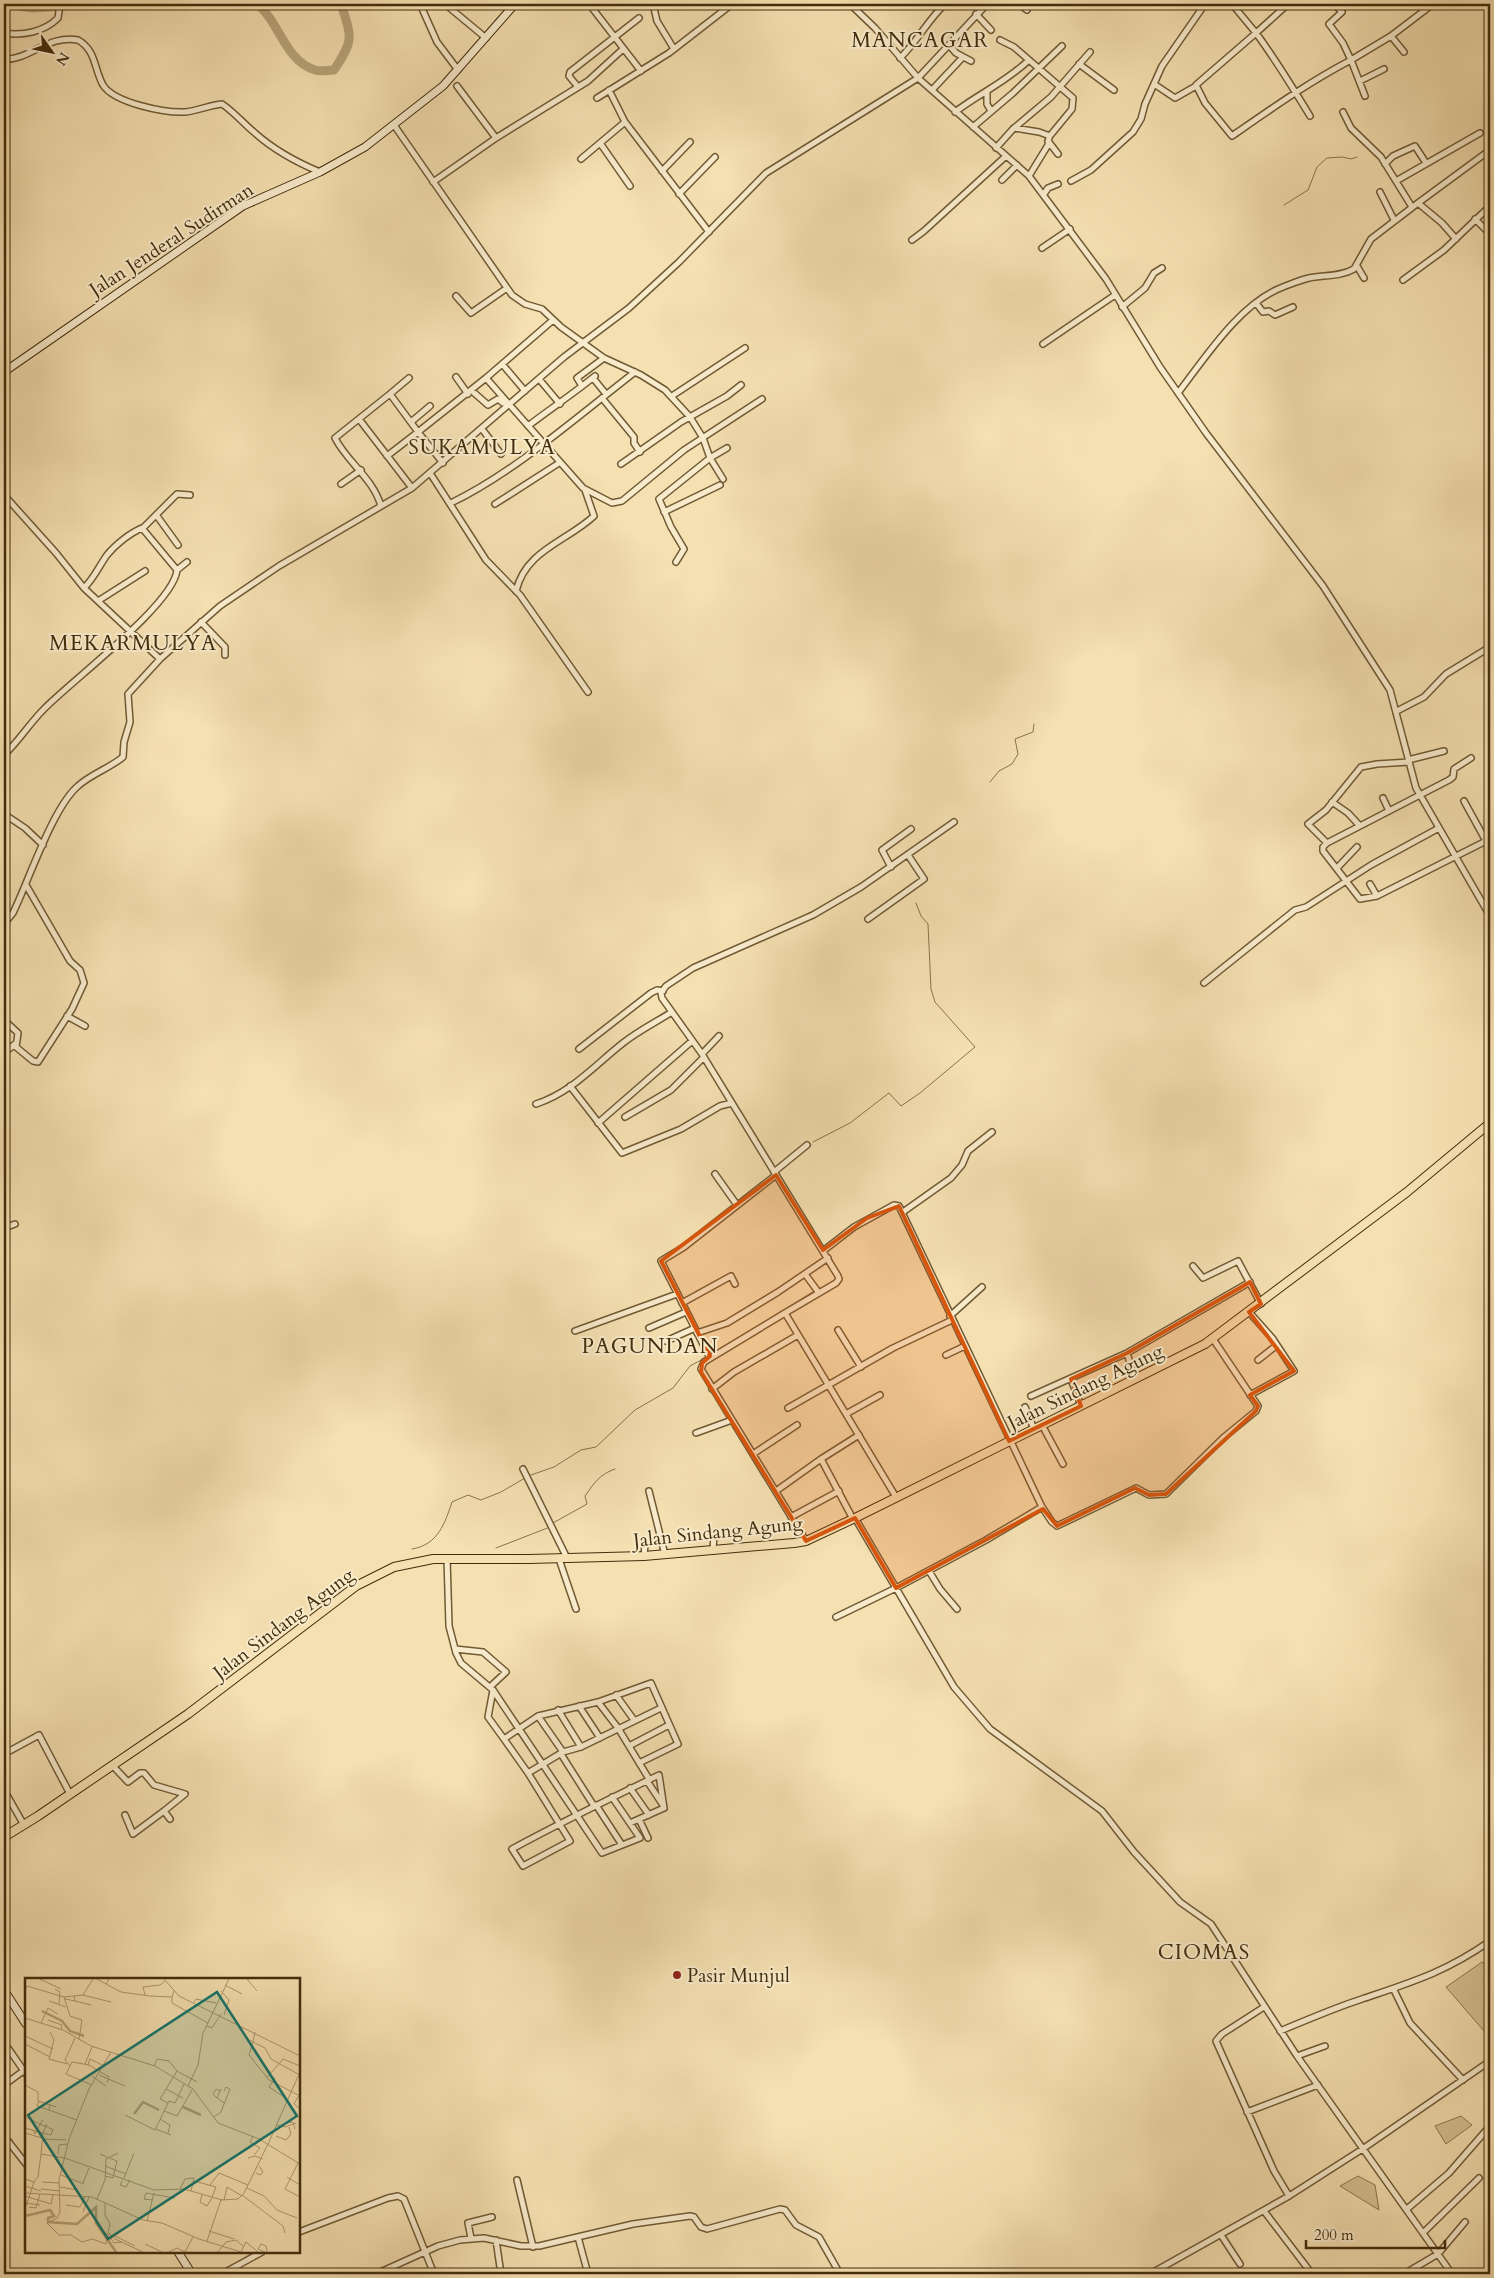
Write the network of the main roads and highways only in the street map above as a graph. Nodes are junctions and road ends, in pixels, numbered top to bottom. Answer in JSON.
{"nodes":[{"id":1,"x":516,"y":4,"type":"edge"},
{"id":2,"x":4,"y":372,"type":"edge"},
{"id":3,"x":1490,"y":1123,"type":"edge"},
{"id":4,"x":4,"y":1837,"type":"edge"},
{"id":5,"x":4,"y":1990,"type":"edge"},
{"id":6,"x":25,"y":2022,"type":"edge"},
{"id":7,"x":179,"y":2253,"type":"edge"},
{"id":8,"x":192,"y":2274,"type":"edge"}],
"edges":[{"from":1,"to":2,"type":"main road","name":"Jalan Jenderal Sudirman"},
{"from":3,"to":4,"type":"main road","name":"Jalan Sindang Agung"},
{"from":5,"to":6,"type":"main road"},
{"from":7,"to":8,"type":"main road"}]}
